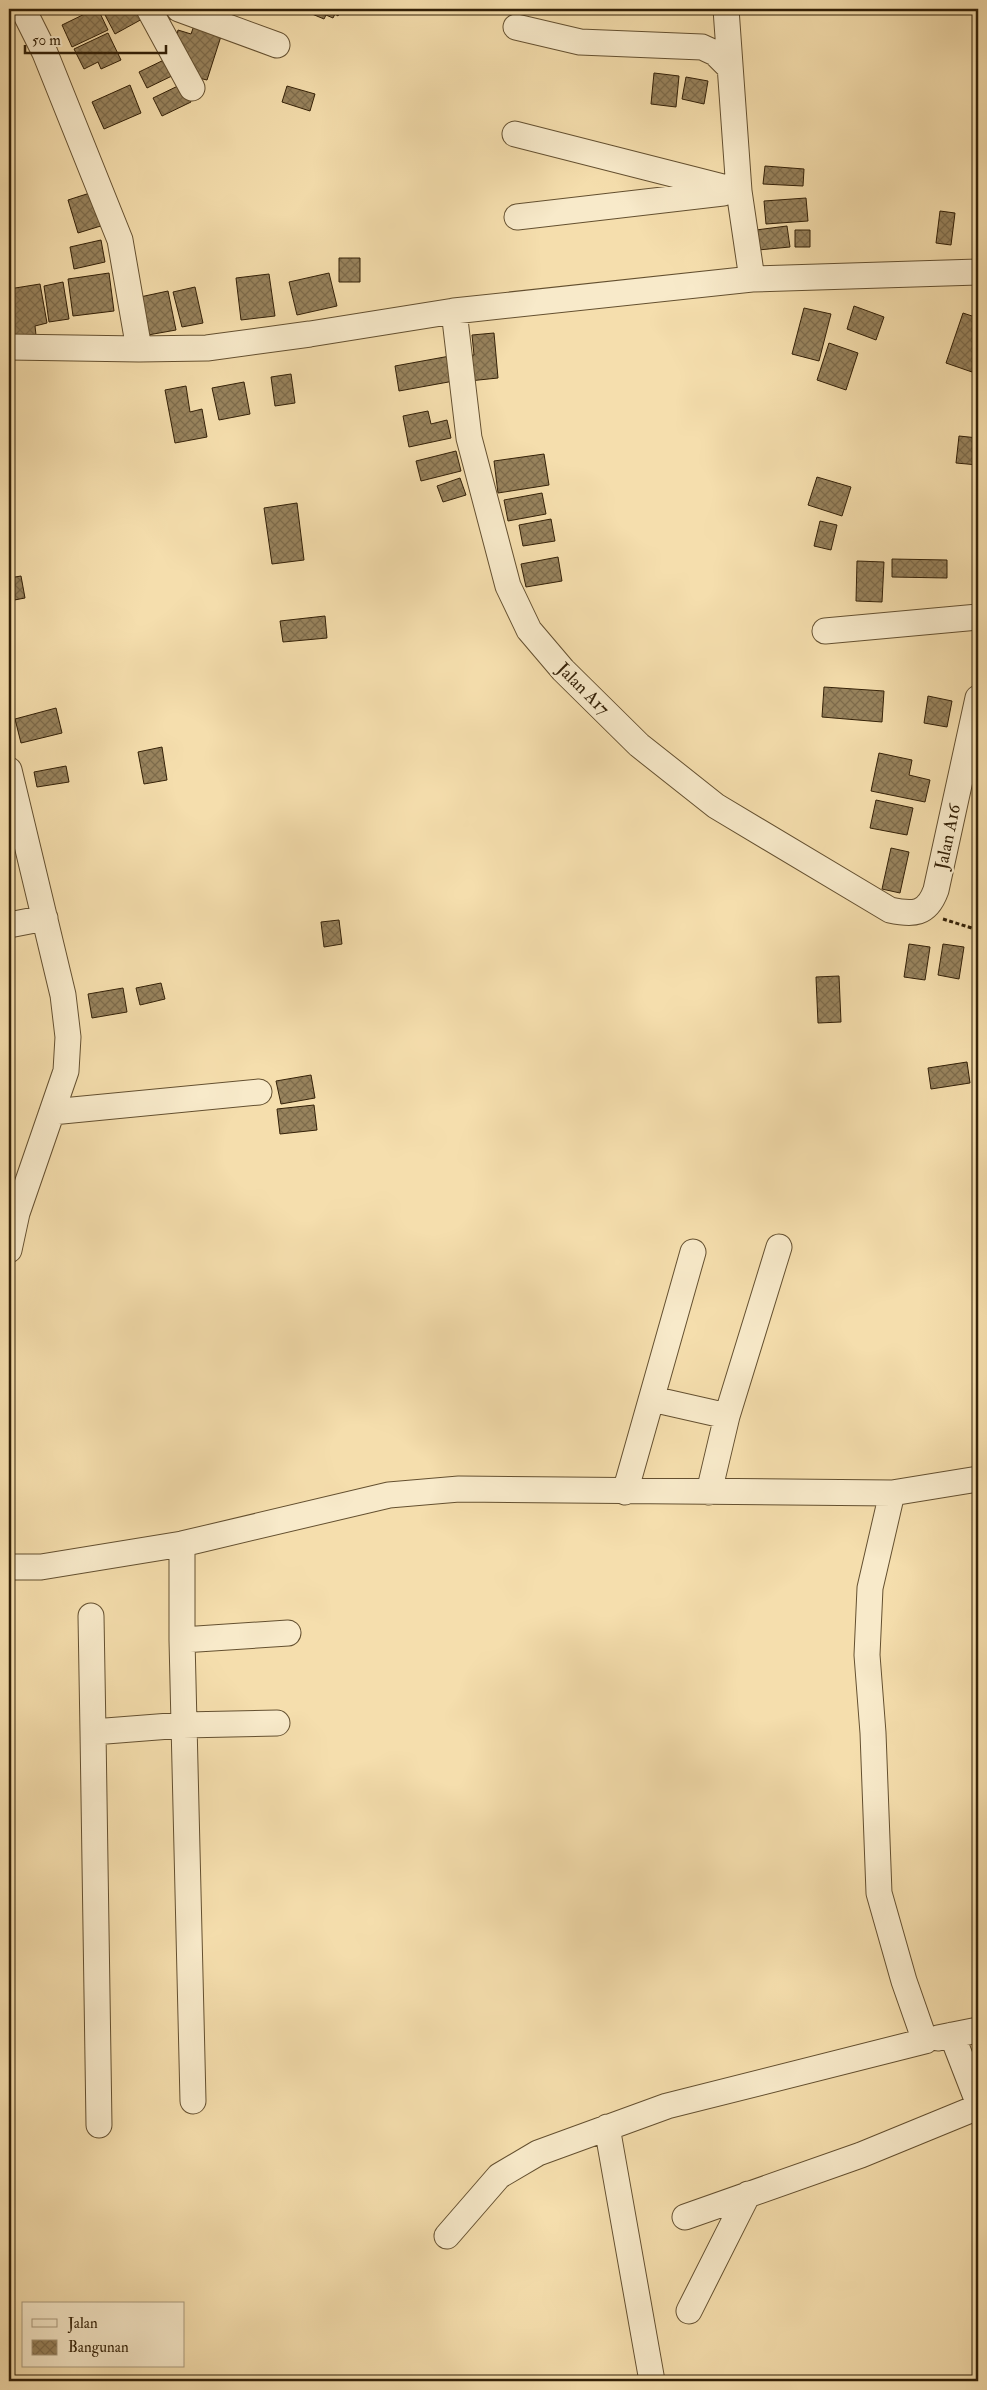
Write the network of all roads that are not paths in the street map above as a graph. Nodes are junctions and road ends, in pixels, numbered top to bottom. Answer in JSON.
{"nodes":[{"id":1,"x":23,"y":9,"type":"edge"},
{"id":2,"x":149,"y":9,"type":"edge"},
{"id":3,"x":179,"y":9,"type":"edge"},
{"id":4,"x":726,"y":9,"type":"edge"},
{"id":5,"x":516,"y":27,"type":"dead end"},
{"id":6,"x":277,"y":45,"type":"dead end"},
{"id":7,"x":729,"y":67,"type":"junction"},
{"id":8,"x":192,"y":88,"type":"dead end"},
{"id":9,"x":515,"y":134,"type":"dead end"},
{"id":10,"x":739,"y":191,"type":"junction"},
{"id":11,"x":517,"y":217,"type":"dead end"},
{"id":12,"x":978,"y":272,"type":"edge"},
{"id":13,"x":752,"y":279,"type":"junction"},
{"id":14,"x":454,"y":311,"type":"junction"},
{"id":15,"x":9,"y":347,"type":"edge"},
{"id":16,"x":139,"y":349,"type":"junction"},
{"id":17,"x":978,"y":616,"type":"edge"},
{"id":18,"x":825,"y":631,"type":"dead end"},
{"id":19,"x":978,"y":698,"type":"edge"},
{"id":20,"x":9,"y":770,"type":"edge"},
{"id":21,"x":920,"y":911,"type":"joint"},
{"id":22,"x":45,"y":918,"type":"junction"},
{"id":23,"x":9,"y":925,"type":"edge"},
{"id":24,"x":259,"y":1092,"type":"dead end"},
{"id":25,"x":52,"y":1112,"type":"junction"},
{"id":26,"x":779,"y":1247,"type":"dead end"},
{"id":27,"x":9,"y":1250,"type":"edge"},
{"id":28,"x":693,"y":1252,"type":"dead end"},
{"id":29,"x":652,"y":1399,"type":"junction"},
{"id":30,"x":727,"y":1416,"type":"junction"},
{"id":31,"x":978,"y":1479,"type":"edge"},
{"id":32,"x":625,"y":1492,"type":"junction"},
{"id":33,"x":709,"y":1492,"type":"junction"},
{"id":34,"x":892,"y":1493,"type":"junction"},
{"id":35,"x":182,"y":1544,"type":"junction"},
{"id":36,"x":9,"y":1567,"type":"edge"},
{"id":37,"x":91,"y":1616,"type":"dead end"},
{"id":38,"x":288,"y":1633,"type":"dead end"},
{"id":39,"x":182,"y":1640,"type":"junction"},
{"id":40,"x":277,"y":1723,"type":"dead end"},
{"id":41,"x":183,"y":1725,"type":"junction"},
{"id":42,"x":93,"y":1732,"type":"junction"},
{"id":43,"x":978,"y":2030,"type":"edge"},
{"id":44,"x":952,"y":2035,"type":"junction"},
{"id":45,"x":925,"y":2041,"type":"junction"},
{"id":46,"x":193,"y":2101,"type":"dead end"},
{"id":47,"x":978,"y":2102,"type":"edge"},
{"id":48,"x":978,"y":2107,"type":"edge"},
{"id":49,"x":99,"y":2125,"type":"dead end"},
{"id":50,"x":607,"y":2127,"type":"junction"},
{"id":51,"x":748,"y":2194,"type":"junction"},
{"id":52,"x":685,"y":2217,"type":"dead end"},
{"id":53,"x":447,"y":2236,"type":"dead end"},
{"id":54,"x":689,"y":2311,"type":"dead end"},
{"id":55,"x":652,"y":2381,"type":"edge"}],
"edges":[{"from":1,"to":16,"type":"street"},
{"from":2,"to":8,"type":"street"},
{"from":3,"to":6,"type":"street"},
{"from":4,"to":7,"type":"street"},
{"from":5,"to":7,"type":"street"},
{"from":7,"to":10,"type":"street"},
{"from":9,"to":10,"type":"street"},
{"from":10,"to":11,"type":"street"},
{"from":10,"to":13,"type":"street"},
{"from":12,"to":13,"type":"street"},
{"from":13,"to":14,"type":"street"},
{"from":14,"to":16,"type":"street"},
{"from":14,"to":21,"type":"street","name":"Jalan A17"},
{"from":15,"to":16,"type":"street"},
{"from":17,"to":18,"type":"street"},
{"from":19,"to":21,"type":"street","name":"Jalan A16"},
{"from":20,"to":22,"type":"street"},
{"from":22,"to":23,"type":"street"},
{"from":22,"to":25,"type":"street"},
{"from":24,"to":25,"type":"street"},
{"from":25,"to":27,"type":"street"},
{"from":26,"to":30,"type":"street"},
{"from":28,"to":29,"type":"street"},
{"from":29,"to":30,"type":"street"},
{"from":29,"to":32,"type":"street"},
{"from":30,"to":33,"type":"street"},
{"from":31,"to":34,"type":"street"},
{"from":32,"to":33,"type":"street"},
{"from":32,"to":35,"type":"street"},
{"from":33,"to":34,"type":"street"},
{"from":34,"to":45,"type":"street"},
{"from":35,"to":36,"type":"street"},
{"from":35,"to":39,"type":"street"},
{"from":37,"to":42,"type":"street"},
{"from":38,"to":39,"type":"street"},
{"from":39,"to":41,"type":"street"},
{"from":40,"to":41,"type":"street"},
{"from":41,"to":42,"type":"street"},
{"from":41,"to":46,"type":"street"},
{"from":42,"to":49,"type":"street"},
{"from":43,"to":44,"type":"street"},
{"from":44,"to":45,"type":"street"},
{"from":44,"to":47,"type":"street"},
{"from":45,"to":50,"type":"street"},
{"from":48,"to":51,"type":"street"},
{"from":50,"to":53,"type":"street"},
{"from":50,"to":55,"type":"street"},
{"from":51,"to":52,"type":"street"},
{"from":51,"to":54,"type":"street"}]}
